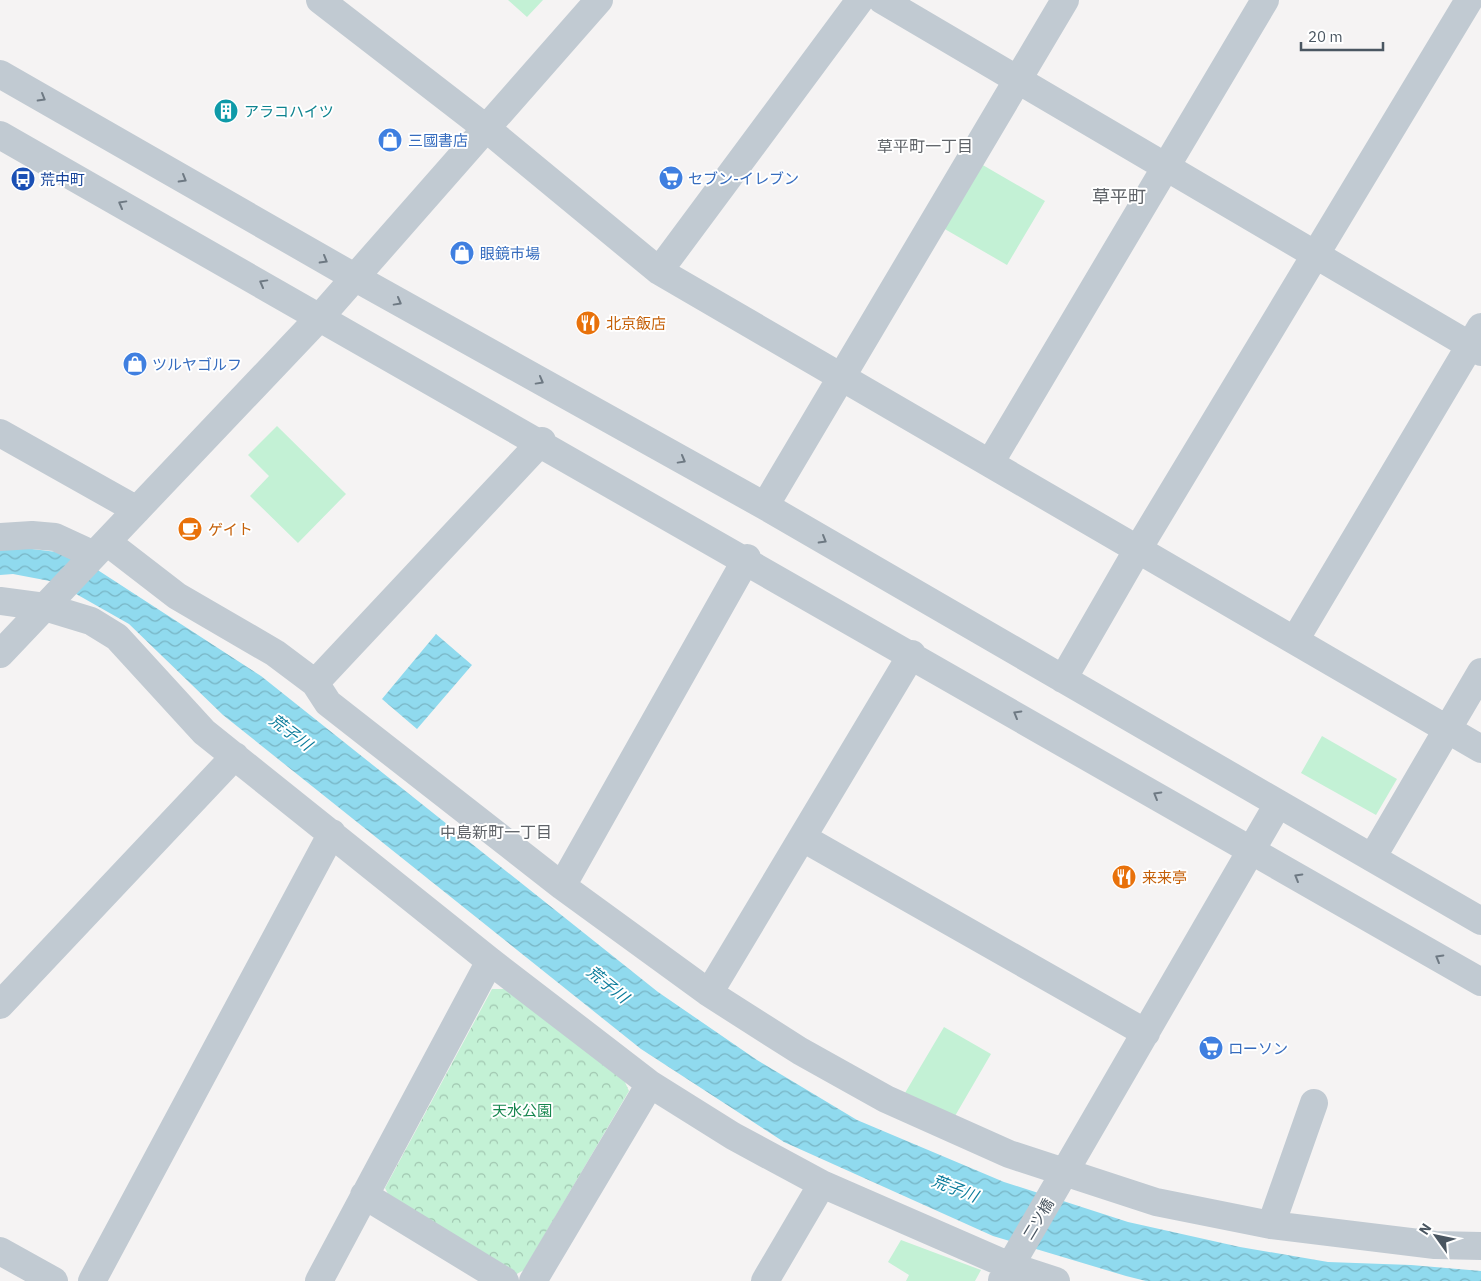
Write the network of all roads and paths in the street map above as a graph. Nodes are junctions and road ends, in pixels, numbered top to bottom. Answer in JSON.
{"nodes":[{"id":1,"x":320,"y":0,"type":"edge"},
{"id":2,"x":600,"y":0,"type":"edge"},
{"id":3,"x":860,"y":0,"type":"edge"},
{"id":4,"x":882,"y":0,"type":"edge"},
{"id":5,"x":1065,"y":0,"type":"edge"},
{"id":6,"x":1264,"y":0,"type":"edge"},
{"id":7,"x":1469,"y":0,"type":"edge"},
{"id":8,"x":0,"y":74,"type":"edge"},
{"id":9,"x":1018,"y":80,"type":"junction"},
{"id":10,"x":486,"y":129,"type":"junction"},
{"id":11,"x":0,"y":135,"type":"edge"},
{"id":12,"x":1166,"y":167,"type":"junction"},
{"id":13,"x":1316,"y":255,"type":"junction"},
{"id":14,"x":659,"y":271,"type":"junction"},
{"id":15,"x":356,"y":278,"type":"junction"},
{"id":16,"x":321,"y":316,"type":"junction"},
{"id":17,"x":1477,"y":341,"type":"edge"},
{"id":18,"x":842,"y":377,"type":"junction"},
{"id":19,"x":0,"y":433,"type":"edge"},
{"id":20,"x":542,"y":442,"type":"junction"},
{"id":21,"x":990,"y":463,"type":"junction"},
{"id":22,"x":765,"y":506,"type":"junction"},
{"id":23,"x":137,"y":510,"type":"junction"},
{"id":24,"x":0,"y":537,"type":"edge"},
{"id":25,"x":100,"y":548,"type":"junction"},
{"id":26,"x":1138,"y":550,"type":"junction"},
{"id":27,"x":747,"y":558,"type":"junction"},
{"id":28,"x":51,"y":600,"type":"junction"},
{"id":29,"x":0,"y":601,"type":"edge"},
{"id":30,"x":1295,"y":640,"type":"junction"},
{"id":31,"x":0,"y":654,"type":"edge"},
{"id":32,"x":912,"y":654,"type":"junction"},
{"id":33,"x":1481,"y":672,"type":"edge"},
{"id":34,"x":1063,"y":679,"type":"junction"},
{"id":35,"x":315,"y":683,"type":"junction"},
{"id":36,"x":1448,"y":729,"type":"junction"},
{"id":37,"x":1481,"y":750,"type":"edge"},
{"id":38,"x":235,"y":756,"type":"junction"},
{"id":39,"x":1278,"y":804,"type":"junction"},
{"id":40,"x":332,"y":833,"type":"junction"},
{"id":41,"x":802,"y":838,"type":"junction"},
{"id":42,"x":1252,"y":850,"type":"junction"},
{"id":43,"x":1372,"y":858,"type":"junction"},
{"id":44,"x":562,"y":886,"type":"junction"},
{"id":45,"x":1481,"y":921,"type":"edge"},
{"id":46,"x":490,"y":961,"type":"junction"},
{"id":47,"x":1481,"y":982,"type":"edge"},
{"id":48,"x":710,"y":993,"type":"junction"},
{"id":49,"x":0,"y":1005,"type":"edge"},
{"id":50,"x":1146,"y":1033,"type":"junction"},
{"id":51,"x":650,"y":1084,"type":"junction"},
{"id":52,"x":1314,"y":1102,"type":"dead end"},
{"id":53,"x":1062,"y":1178,"type":"junction"},
{"id":54,"x":822,"y":1184,"type":"junction"},
{"id":55,"x":364,"y":1195,"type":"junction"},
{"id":56,"x":1270,"y":1225,"type":"junction"},
{"id":57,"x":1481,"y":1246,"type":"edge"},
{"id":58,"x":0,"y":1252,"type":"edge"},
{"id":59,"x":1010,"y":1266,"type":"edge"},
{"id":60,"x":54,"y":1281,"type":"edge"},
{"id":61,"x":92,"y":1281,"type":"edge"},
{"id":62,"x":319,"y":1281,"type":"edge"},
{"id":63,"x":505,"y":1281,"type":"edge"},
{"id":64,"x":533,"y":1281,"type":"edge"},
{"id":65,"x":765,"y":1281,"type":"edge"},
{"id":66,"x":1056,"y":1281,"type":"edge"}],
"edges":[{"from":1,"to":10,"type":"street"},
{"from":2,"to":10,"type":"street"},
{"from":3,"to":14,"type":"street"},
{"from":4,"to":9,"type":"street"},
{"from":5,"to":9,"type":"street"},
{"from":6,"to":12,"type":"street"},
{"from":7,"to":13,"type":"street"},
{"from":8,"to":15,"type":"street","one_way":true},
{"from":9,"to":12,"type":"street"},
{"from":9,"to":18,"type":"street"},
{"from":10,"to":14,"type":"street"},
{"from":10,"to":15,"type":"street"},
{"from":16,"to":11,"type":"street","one_way":true},
{"from":12,"to":13,"type":"street"},
{"from":12,"to":21,"type":"street"},
{"from":13,"to":17,"type":"street"},
{"from":13,"to":26,"type":"street"},
{"from":14,"to":18,"type":"street"},
{"from":15,"to":16,"type":"street"},
{"from":15,"to":22,"type":"street","one_way":true},
{"from":16,"to":20,"type":"street"},
{"from":16,"to":23,"type":"street"},
{"from":17,"to":30,"type":"street"},
{"from":18,"to":21,"type":"street"},
{"from":18,"to":22,"type":"street"},
{"from":19,"to":23,"type":"street"},
{"from":20,"to":27,"type":"street"},
{"from":20,"to":35,"type":"street"},
{"from":21,"to":26,"type":"street"},
{"from":22,"to":34,"type":"street","one_way":true},
{"from":23,"to":25,"type":"street"},
{"from":24,"to":25,"type":"street"},
{"from":25,"to":28,"type":"street"},
{"from":25,"to":35,"type":"street"},
{"from":26,"to":30,"type":"street"},
{"from":26,"to":34,"type":"street"},
{"from":27,"to":32,"type":"street"},
{"from":27,"to":44,"type":"street"},
{"from":28,"to":29,"type":"street"},
{"from":28,"to":31,"type":"street"},
{"from":28,"to":38,"type":"street"},
{"from":30,"to":36,"type":"street"},
{"from":32,"to":41,"type":"street"},
{"from":42,"to":32,"type":"street","one_way":true},
{"from":33,"to":36,"type":"street"},
{"from":34,"to":39,"type":"street"},
{"from":35,"to":44,"type":"street"},
{"from":36,"to":37,"type":"street"},
{"from":36,"to":43,"type":"street"},
{"from":38,"to":40,"type":"street"},
{"from":38,"to":49,"type":"street"},
{"from":39,"to":42,"type":"street","name":"二ツ橋"},
{"from":39,"to":43,"type":"street"},
{"from":40,"to":46,"type":"street"},
{"from":40,"to":61,"type":"street"},
{"from":41,"to":48,"type":"street"},
{"from":41,"to":50,"type":"street"},
{"from":47,"to":42,"type":"street","one_way":true},
{"from":42,"to":50,"type":"street","name":"二ツ橋"},
{"from":43,"to":45,"type":"street"},
{"from":44,"to":48,"type":"street"},
{"from":46,"to":51,"type":"street"},
{"from":46,"to":55,"type":"street"},
{"from":48,"to":53,"type":"street"},
{"from":50,"to":53,"type":"street","name":"二ツ橋"},
{"from":51,"to":54,"type":"street"},
{"from":51,"to":64,"type":"street"},
{"from":52,"to":56,"type":"street"},
{"from":53,"to":56,"type":"street"},
{"from":53,"to":59,"type":"street","name":"二ツ橋"},
{"from":54,"to":59,"type":"street"},
{"from":54,"to":65,"type":"street"},
{"from":55,"to":62,"type":"street"},
{"from":55,"to":63,"type":"street"},
{"from":56,"to":57,"type":"street"},
{"from":58,"to":60,"type":"street"},
{"from":59,"to":66,"type":"street"}]}
